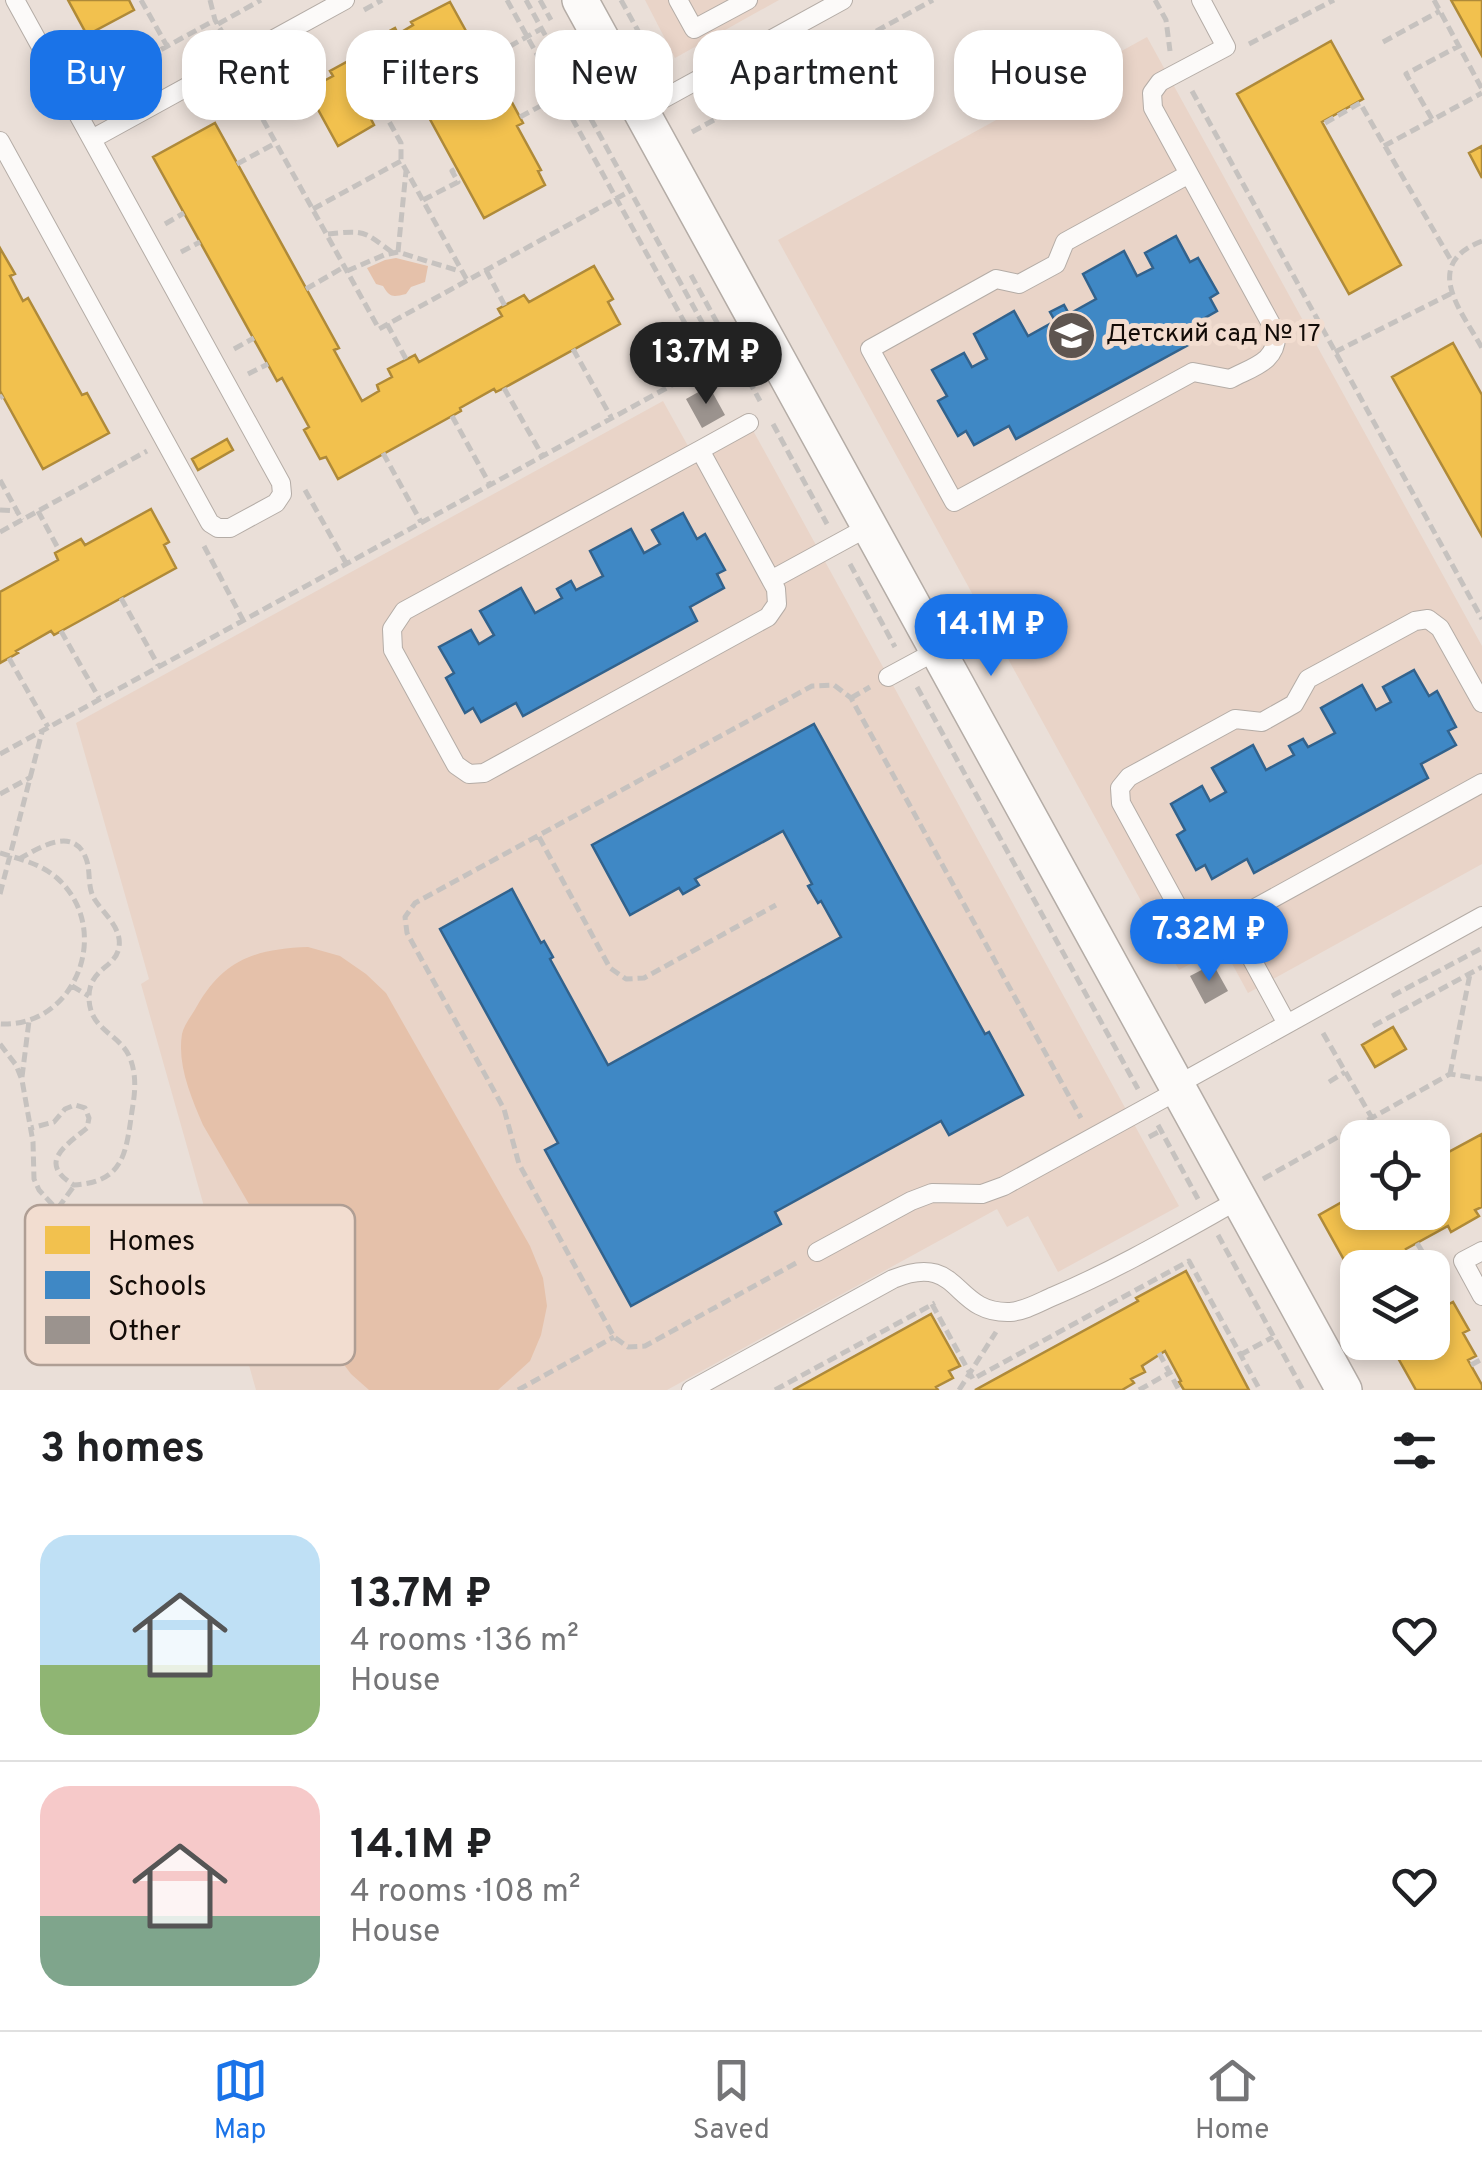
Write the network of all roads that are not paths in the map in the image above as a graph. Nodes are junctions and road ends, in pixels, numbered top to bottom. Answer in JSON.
{"nodes":[{"id":1,"x":16,"y":0,"type":"edge"},
{"id":2,"x":345,"y":0,"type":"edge"},
{"id":3,"x":580,"y":0,"type":"edge"},
{"id":4,"x":678,"y":0,"type":"edge"},
{"id":5,"x":748,"y":0,"type":"edge"},
{"id":6,"x":843,"y":0,"type":"edge"},
{"id":7,"x":1201,"y":0,"type":"edge"},
{"id":8,"x":602,"y":30,"type":"edge"},
{"id":9,"x":673,"y":94,"type":"edge"},
{"id":10,"x":665,"y":120,"type":"edge"},
{"id":11,"x":92,"y":139,"type":"junction"},
{"id":12,"x":0,"y":141,"type":"edge"},
{"id":13,"x":1189,"y":174,"type":"junction"},
{"id":14,"x":749,"y":423,"type":"dead end"},
{"id":15,"x":700,"y":450,"type":"junction"},
{"id":16,"x":870,"y":526,"type":"junction"},
{"id":17,"x":771,"y":580,"type":"junction"},
{"id":18,"x":938,"y":650,"type":"junction"},
{"id":19,"x":888,"y":677,"type":"dead end"},
{"id":20,"x":1482,"y":702,"type":"edge"},
{"id":21,"x":1482,"y":783,"type":"edge"},
{"id":22,"x":1482,"y":916,"type":"edge"},
{"id":23,"x":1230,"y":921,"type":"junction"},
{"id":24,"x":1287,"y":1024,"type":"junction"},
{"id":25,"x":1178,"y":1087,"type":"junction"},
{"id":26,"x":1251,"y":1189,"type":"junction"},
{"id":27,"x":1482,"y":1251,"type":"edge"},
{"id":28,"x":817,"y":1252,"type":"road end"},
{"id":29,"x":1482,"y":1296,"type":"edge"},
{"id":30,"x":691,"y":1390,"type":"edge"},
{"id":31,"x":1344,"y":1390,"type":"edge"}],
"edges":[{"from":1,"to":11,"type":"lane"},
{"from":2,"to":11,"type":"lane"},
{"from":3,"to":8,"type":"street"},
{"from":4,"to":5,"type":"lane"},
{"from":6,"to":9,"type":"lane"},
{"from":7,"to":13,"type":"lane"},
{"from":10,"to":16,"type":"street"},
{"from":11,"to":12,"type":"lane"},
{"from":13,"to":13,"type":"lane"},
{"from":14,"to":15,"type":"lane"},
{"from":15,"to":17,"type":"lane"},
{"from":15,"to":17,"type":"lane"},
{"from":16,"to":17,"type":"lane"},
{"from":16,"to":18,"type":"street"},
{"from":18,"to":19,"type":"lane"},
{"from":18,"to":25,"type":"street"},
{"from":20,"to":23,"type":"lane"},
{"from":21,"to":23,"type":"lane"},
{"from":22,"to":24,"type":"lane"},
{"from":23,"to":24,"type":"lane"},
{"from":24,"to":25,"type":"lane"},
{"from":25,"to":26,"type":"street"},
{"from":25,"to":28,"type":"lane"},
{"from":26,"to":30,"type":"lane"},
{"from":26,"to":31,"type":"street"},
{"from":27,"to":29,"type":"lane"}]}
